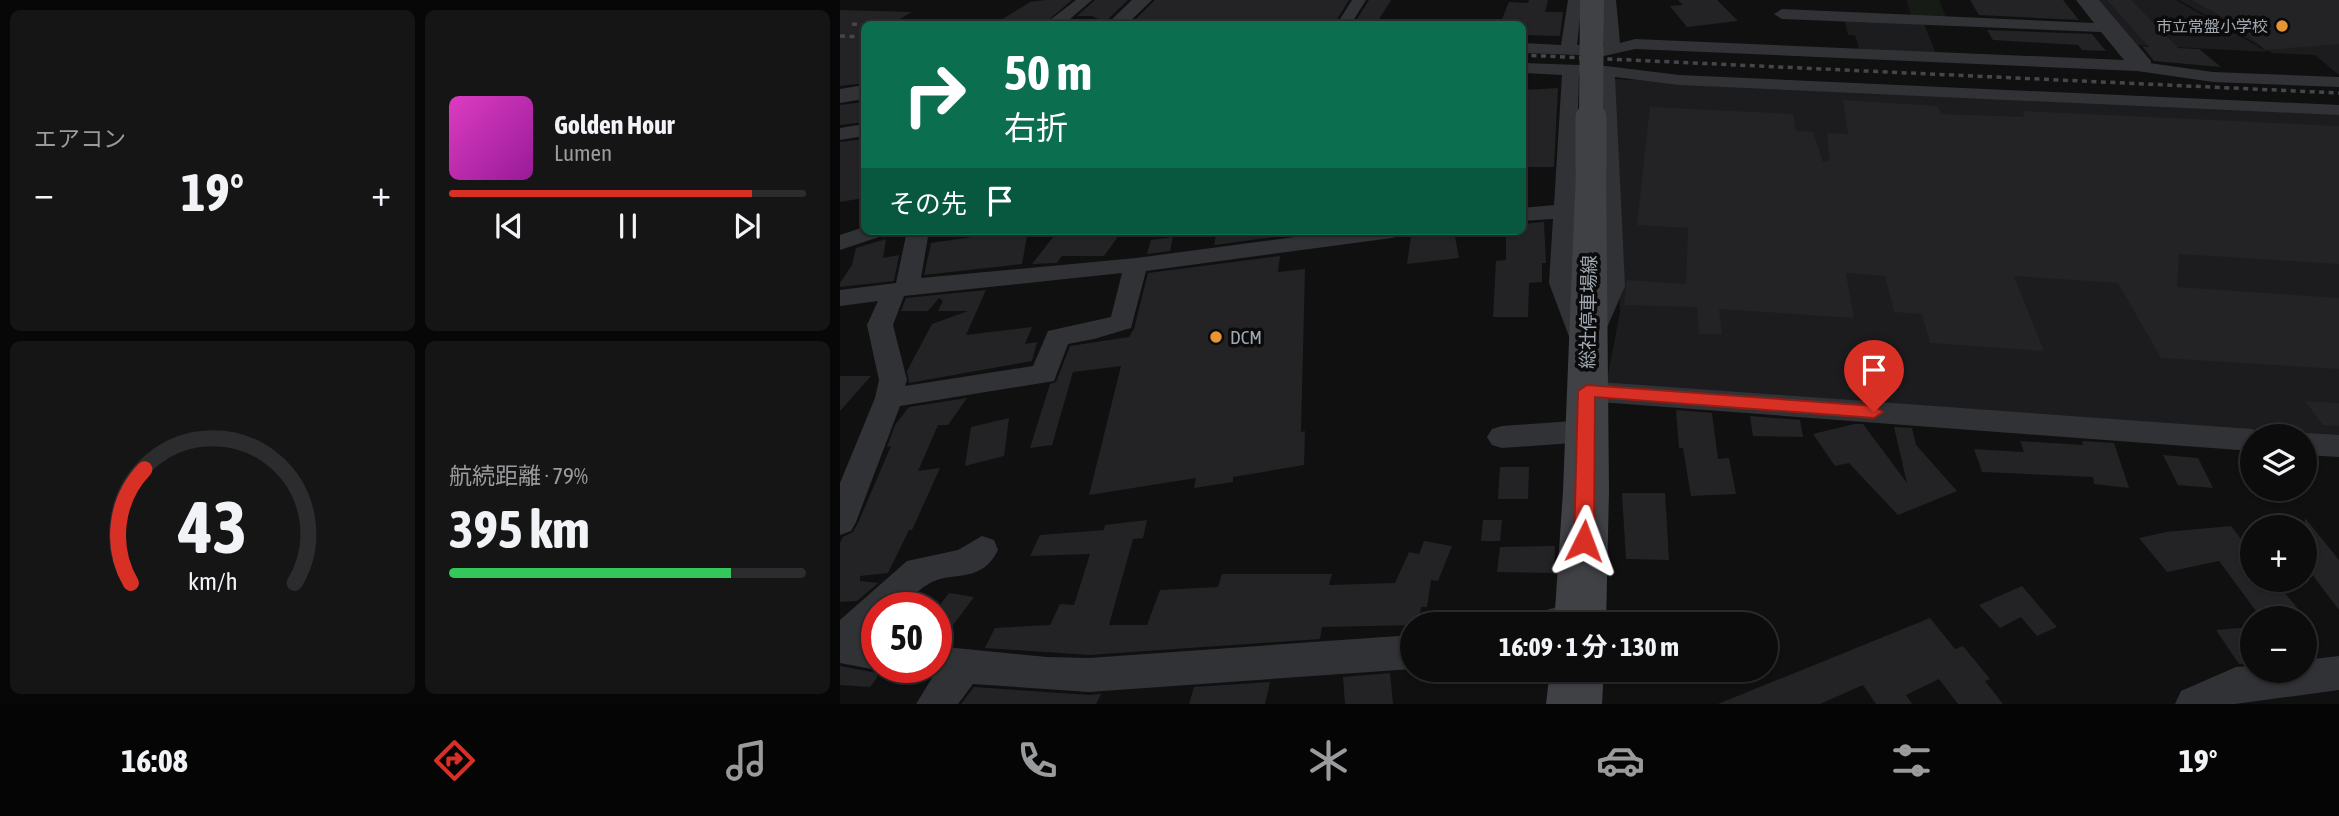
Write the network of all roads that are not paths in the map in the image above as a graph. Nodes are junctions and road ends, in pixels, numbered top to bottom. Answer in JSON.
{"nodes":[{"id":1,"x":1086,"y":0,"type":"edge"},
{"id":2,"x":1143,"y":0,"type":"edge"},
{"id":3,"x":1359,"y":0,"type":"edge"},
{"id":4,"x":1575,"y":0,"type":"edge"},
{"id":5,"x":1592,"y":0,"type":"edge"},
{"id":6,"x":1609,"y":0,"type":"edge"},
{"id":7,"x":2083,"y":0,"type":"edge"},
{"id":8,"x":2094,"y":0,"type":"edge"},
{"id":9,"x":1058,"y":21,"type":"edge"},
{"id":10,"x":1119,"y":21,"type":"edge"},
{"id":11,"x":1346,"y":21,"type":"edge"},
{"id":12,"x":1786,"y":26,"type":"edge"},
{"id":13,"x":2106,"y":27,"type":"junction"},
{"id":14,"x":1526,"y":48,"type":"edge"},
{"id":15,"x":1612,"y":48,"type":"junction"},
{"id":16,"x":1568,"y":50,"type":"junction"},
{"id":17,"x":2141,"y":65,"type":"junction"},
{"id":18,"x":1526,"y":68,"type":"edge"},
{"id":19,"x":1606,"y":71,"type":"junction"},
{"id":20,"x":1571,"y":74,"type":"junction"},
{"id":21,"x":1526,"y":82,"type":"edge"},
{"id":22,"x":2339,"y":82,"type":"edge"},
{"id":23,"x":861,"y":92,"type":"edge"},
{"id":24,"x":840,"y":96,"type":"edge"},
{"id":25,"x":2339,"y":110,"type":"edge"},
{"id":26,"x":861,"y":130,"type":"edge"},
{"id":27,"x":840,"y":134,"type":"edge"},
{"id":28,"x":1564,"y":211,"type":"junction"},
{"id":29,"x":1526,"y":215,"type":"edge"},
{"id":30,"x":863,"y":235,"type":"edge"},
{"id":31,"x":917,"y":235,"type":"edge"},
{"id":32,"x":1320,"y":236,"type":"edge"},
{"id":33,"x":840,"y":243,"type":"edge"},
{"id":34,"x":1136,"y":265,"type":"junction"},
{"id":35,"x":900,"y":289,"type":"junction"},
{"id":36,"x":840,"y":298,"type":"edge"},
{"id":37,"x":1587,"y":347,"type":"junction"},
{"id":38,"x":1587,"y":391,"type":"junction"},
{"id":39,"x":889,"y":398,"type":"junction"},
{"id":40,"x":1587,"y":431,"type":"junction"},
{"id":41,"x":1502,"y":437,"type":"dead end"},
{"id":42,"x":2240,"y":439,"type":"edge"},
{"id":43,"x":2317,"y":445,"type":"edge"},
{"id":44,"x":2339,"y":446,"type":"edge"},
{"id":45,"x":840,"y":522,"type":"edge"},
{"id":46,"x":982,"y":550,"type":"dead end"},
{"id":47,"x":896,"y":592,"type":"edge"},
{"id":48,"x":1569,"y":612,"type":"edge"},
{"id":49,"x":861,"y":623,"type":"edge"},
{"id":50,"x":840,"y":642,"type":"edge"},
{"id":51,"x":840,"y":647,"type":"edge"},
{"id":52,"x":861,"y":650,"type":"edge"},
{"id":53,"x":1400,"y":653,"type":"edge"},
{"id":54,"x":952,"y":665,"type":"edge"},
{"id":55,"x":2339,"y":673,"type":"edge"},
{"id":56,"x":1576,"y":682,"type":"edge"},
{"id":57,"x":943,"y":683,"type":"edge"},
{"id":58,"x":935,"y":704,"type":"edge"},
{"id":59,"x":1574,"y":704,"type":"edge"},
{"id":60,"x":2194,"y":704,"type":"edge"}],
"edges":[{"from":1,"to":9,"type":"street"},
{"from":2,"to":10,"type":"street"},
{"from":3,"to":11,"type":"street"},
{"from":4,"to":16,"type":"street"},
{"from":5,"to":37,"type":"main road","name":"総社停車場線","bridge":true},
{"from":6,"to":15,"type":"street"},
{"from":7,"to":13,"type":"street"},
{"from":8,"to":17,"type":"street"},
{"from":12,"to":13,"type":"street"},
{"from":12,"to":15,"type":"street"},
{"from":12,"to":17,"type":"street"},
{"from":13,"to":17,"type":"street"},
{"from":14,"to":16,"type":"street"},
{"from":15,"to":16,"type":"street"},
{"from":17,"to":22,"type":"street"},
{"from":18,"to":20,"type":"street"},
{"from":19,"to":20,"type":"street"},
{"from":19,"to":25,"type":"street"},
{"from":19,"to":37,"type":"street"},
{"from":20,"to":21,"type":"street"},
{"from":20,"to":28,"type":"street"},
{"from":23,"to":24,"type":"street"},
{"from":26,"to":27,"type":"street"},
{"from":28,"to":29,"type":"street"},
{"from":28,"to":37,"type":"street"},
{"from":30,"to":33,"type":"street"},
{"from":31,"to":35,"type":"street"},
{"from":32,"to":34,"type":"street"},
{"from":34,"to":35,"type":"street"},
{"from":34,"to":39,"type":"street"},
{"from":35,"to":36,"type":"street"},
{"from":35,"to":39,"type":"street"},
{"from":37,"to":38,"type":"main road","name":"総社停車場線"},
{"from":38,"to":40,"type":"main road","name":"総社停車場線"},
{"from":38,"to":42,"type":"street"},
{"from":39,"to":45,"type":"street"},
{"from":40,"to":41,"type":"street"},
{"from":40,"to":48,"type":"main road","name":"総社停車場線"},
{"from":43,"to":44,"type":"street"},
{"from":46,"to":47,"type":"street"},
{"from":49,"to":50,"type":"street"},
{"from":51,"to":52,"type":"street"},
{"from":53,"to":54,"type":"street"},
{"from":55,"to":60,"type":"street"},
{"from":56,"to":59,"type":"main road"},
{"from":57,"to":58,"type":"street"}]}
